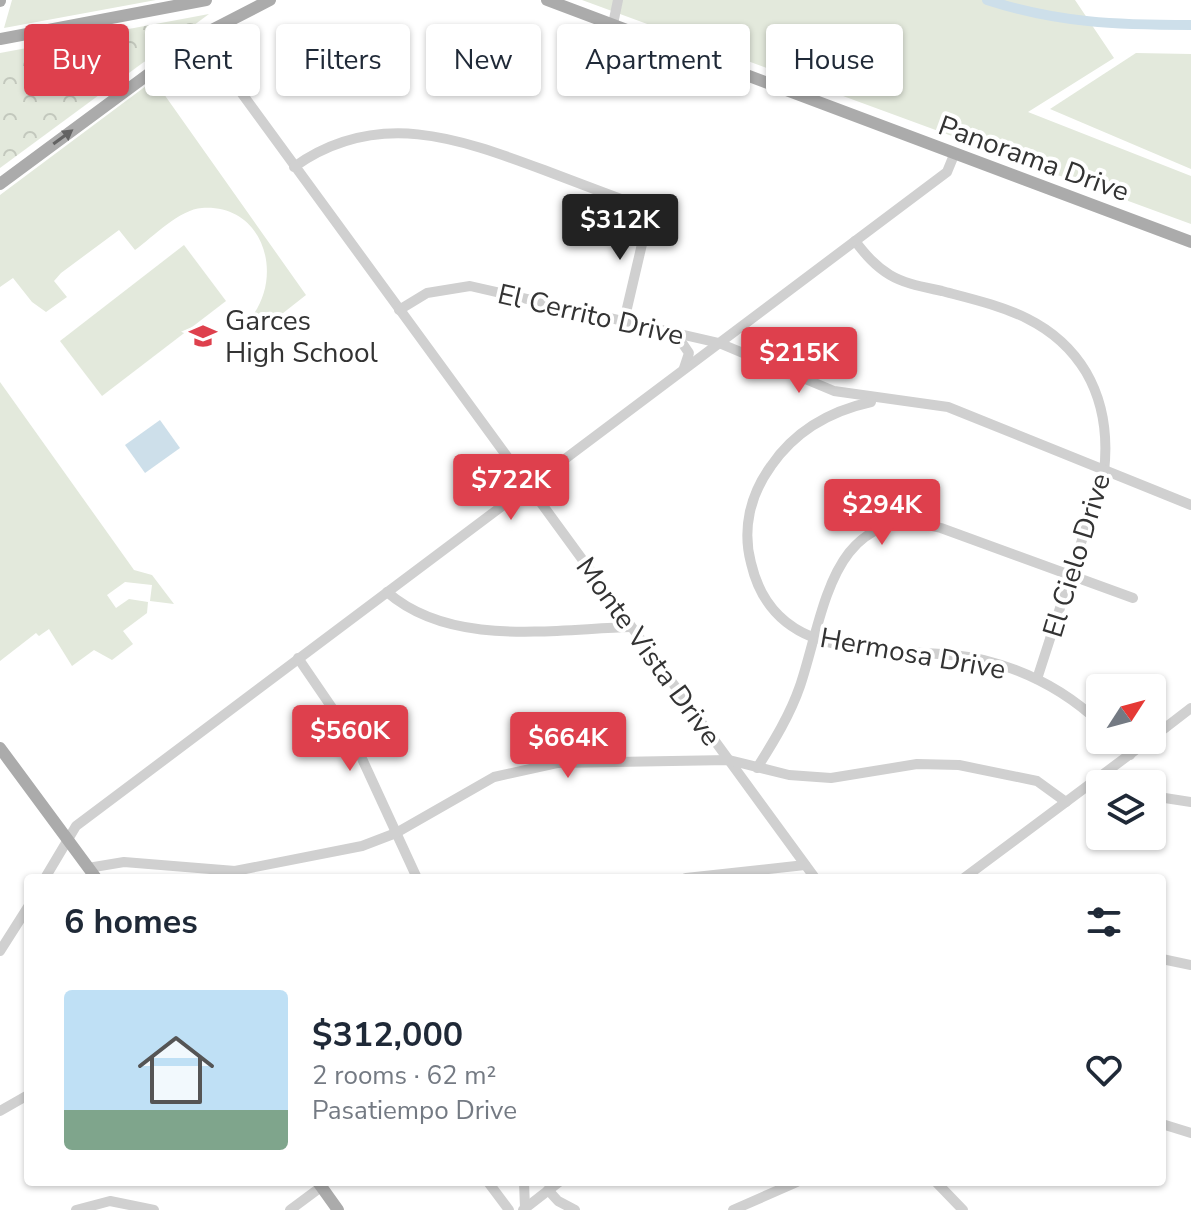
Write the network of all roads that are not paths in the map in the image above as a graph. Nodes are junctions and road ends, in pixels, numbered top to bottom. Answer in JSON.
{"nodes":[{"id":1,"x":206,"y":0,"type":"edge"},
{"id":2,"x":270,"y":0,"type":"edge"},
{"id":3,"x":547,"y":0,"type":"edge"},
{"id":4,"x":554,"y":0,"type":"edge"},
{"id":5,"x":618,"y":0,"type":"edge"},
{"id":6,"x":608,"y":23,"type":"junction"},
{"id":7,"x":223,"y":24,"type":"edge"},
{"id":8,"x":0,"y":39,"type":"edge"},
{"id":9,"x":145,"y":77,"type":"edge"},
{"id":10,"x":243,"y":96,"type":"edge"},
{"id":11,"x":954,"y":155,"type":"junction"},
{"id":12,"x":294,"y":167,"type":"junction"},
{"id":13,"x":0,"y":184,"type":"edge"},
{"id":14,"x":650,"y":210,"type":"junction"},
{"id":15,"x":670,"y":217,"type":"dead end"},
{"id":16,"x":855,"y":241,"type":"junction"},
{"id":17,"x":1191,"y":242,"type":"edge"},
{"id":18,"x":399,"y":310,"type":"junction"},
{"id":19,"x":624,"y":321,"type":"junction"},
{"id":20,"x":674,"y":333,"type":"junction"},
{"id":21,"x":719,"y":343,"type":"junction"},
{"id":22,"x":683,"y":371,"type":"junction"},
{"id":23,"x":889,"y":399,"type":"junction"},
{"id":24,"x":1104,"y":472,"type":"junction"},
{"id":25,"x":529,"y":487,"type":"junction"},
{"id":26,"x":1191,"y":505,"type":"edge"},
{"id":27,"x":1071,"y":575,"type":"junction"},
{"id":28,"x":387,"y":592,"type":"junction"},
{"id":29,"x":1133,"y":598,"type":"dead end"},
{"id":30,"x":631,"y":627,"type":"junction"},
{"id":31,"x":814,"y":639,"type":"junction"},
{"id":32,"x":298,"y":658,"type":"junction"},
{"id":33,"x":1037,"y":679,"type":"junction"},
{"id":34,"x":1191,"y":708,"type":"edge"},
{"id":35,"x":1086,"y":711,"type":"edge"},
{"id":36,"x":1166,"y":727,"type":"edge"},
{"id":37,"x":0,"y":748,"type":"edge"},
{"id":38,"x":1130,"y":755,"type":"edge"},
{"id":39,"x":729,"y":760,"type":"junction"},
{"id":40,"x":757,"y":768,"type":"junction"},
{"id":41,"x":1111,"y":770,"type":"edge"},
{"id":42,"x":1086,"y":788,"type":"edge"},
{"id":43,"x":1166,"y":798,"type":"edge"},
{"id":44,"x":1166,"y":800,"type":"edge"},
{"id":45,"x":1066,"y":802,"type":"junction"},
{"id":46,"x":1191,"y":802,"type":"edge"},
{"id":47,"x":1191,"y":810,"type":"edge"},
{"id":48,"x":396,"y":833,"type":"junction"},
{"id":49,"x":68,"y":839,"type":"junction"},
{"id":50,"x":805,"y":865,"type":"junction"},
{"id":51,"x":92,"y":873,"type":"edge"},
{"id":52,"x":47,"y":874,"type":"edge"},
{"id":53,"x":415,"y":874,"type":"edge"},
{"id":54,"x":723,"y":874,"type":"edge"},
{"id":55,"x":812,"y":874,"type":"edge"},
{"id":56,"x":969,"y":874,"type":"edge"},
{"id":57,"x":24,"y":913,"type":"edge"},
{"id":58,"x":0,"y":951,"type":"edge"},
{"id":59,"x":1166,"y":960,"type":"edge"},
{"id":60,"x":1191,"y":965,"type":"edge"},
{"id":61,"x":24,"y":1097,"type":"edge"},
{"id":62,"x":0,"y":1111,"type":"edge"},
{"id":63,"x":1166,"y":1125,"type":"edge"},
{"id":64,"x":1191,"y":1133,"type":"edge"},
{"id":65,"x":317,"y":1186,"type":"edge"},
{"id":66,"x":320,"y":1186,"type":"edge"},
{"id":67,"x":491,"y":1186,"type":"edge"},
{"id":68,"x":525,"y":1186,"type":"edge"},
{"id":69,"x":554,"y":1186,"type":"edge"},
{"id":70,"x":790,"y":1186,"type":"edge"},
{"id":71,"x":940,"y":1186,"type":"edge"},
{"id":72,"x":548,"y":1190,"type":"junction"},
{"id":73,"x":756,"y":1206,"type":"edge"},
{"id":74,"x":530,"y":1208,"type":"edge"},
{"id":75,"x":76,"y":1210,"type":"edge"},
{"id":76,"x":154,"y":1210,"type":"edge"},
{"id":77,"x":290,"y":1210,"type":"edge"},
{"id":78,"x":338,"y":1210,"type":"edge"},
{"id":79,"x":509,"y":1210,"type":"edge"},
{"id":80,"x":575,"y":1210,"type":"edge"},
{"id":81,"x":733,"y":1210,"type":"edge"},
{"id":82,"x":963,"y":1210,"type":"edge"}],
"edges":[{"from":1,"to":8,"type":"main road"},
{"from":2,"to":7,"type":"main road"},
{"from":3,"to":6,"type":"main road","name":"Panorama Drive"},
{"from":4,"to":6,"type":"main road"},
{"from":5,"to":6,"type":"street"},
{"from":6,"to":11,"type":"main road","name":"Panorama Drive"},
{"from":13,"to":9,"type":"main road","one_way":true},
{"from":10,"to":12,"type":"street","name":"Monte Vista Drive"},
{"from":11,"to":16,"type":"street"},
{"from":11,"to":17,"type":"main road","name":"Panorama Drive"},
{"from":12,"to":14,"type":"street"},
{"from":12,"to":18,"type":"street","name":"Monte Vista Drive"},
{"from":14,"to":15,"type":"street"},
{"from":14,"to":19,"type":"street"},
{"from":16,"to":21,"type":"street"},
{"from":16,"to":24,"type":"street","name":"El Cielo Drive"},
{"from":18,"to":19,"type":"street","name":"El Cerrito Drive"},
{"from":18,"to":25,"type":"street","name":"Monte Vista Drive"},
{"from":19,"to":20,"type":"street","name":"El Cerrito Drive"},
{"from":20,"to":21,"type":"street","name":"El Cerrito Drive"},
{"from":20,"to":22,"type":"street"},
{"from":21,"to":22,"type":"street"},
{"from":21,"to":23,"type":"street","name":"El Cerrito Drive"},
{"from":22,"to":25,"type":"street"},
{"from":23,"to":24,"type":"street","name":"El Cerrito Drive"},
{"from":23,"to":31,"type":"street","name":"Hermosa Drive"},
{"from":24,"to":26,"type":"street","name":"El Cerrito Drive"},
{"from":24,"to":27,"type":"street","name":"El Cielo Drive"},
{"from":25,"to":28,"type":"street"},
{"from":25,"to":30,"type":"street","name":"Monte Vista Drive"},
{"from":27,"to":29,"type":"street"},
{"from":27,"to":31,"type":"street"},
{"from":27,"to":33,"type":"street","name":"El Cielo Drive"},
{"from":28,"to":30,"type":"street"},
{"from":28,"to":32,"type":"street"},
{"from":30,"to":39,"type":"street","name":"Monte Vista Drive"},
{"from":31,"to":33,"type":"street","name":"Hermosa Drive"},
{"from":31,"to":40,"type":"street"},
{"from":32,"to":48,"type":"street"},
{"from":32,"to":49,"type":"street"},
{"from":33,"to":35,"type":"street","name":"Hermosa Drive"},
{"from":34,"to":36,"type":"street"},
{"from":37,"to":49,"type":"main road"},
{"from":38,"to":41,"type":"street"},
{"from":39,"to":40,"type":"street"},
{"from":39,"to":48,"type":"street"},
{"from":39,"to":50,"type":"street","name":"Monte Vista Drive"},
{"from":40,"to":45,"type":"street"},
{"from":42,"to":45,"type":"street"},
{"from":43,"to":46,"type":"street"},
{"from":44,"to":47,"type":"street"},
{"from":45,"to":56,"type":"street"},
{"from":48,"to":51,"type":"street"},
{"from":48,"to":53,"type":"street"},
{"from":49,"to":51,"type":"main road"},
{"from":49,"to":52,"type":"street"},
{"from":50,"to":54,"type":"street"},
{"from":50,"to":55,"type":"street","name":"Monte Vista Drive"},
{"from":57,"to":58,"type":"street"},
{"from":59,"to":60,"type":"street"},
{"from":61,"to":62,"type":"street"},
{"from":63,"to":64,"type":"street"},
{"from":65,"to":77,"type":"street"},
{"from":66,"to":78,"type":"main road"},
{"from":67,"to":79,"type":"street"},
{"from":68,"to":74,"type":"street"},
{"from":69,"to":72,"type":"street"},
{"from":70,"to":73,"type":"street"},
{"from":71,"to":82,"type":"street"},
{"from":72,"to":74,"type":"street"},
{"from":72,"to":80,"type":"street"},
{"from":73,"to":81,"type":"street"},
{"from":75,"to":76,"type":"street"}]}
